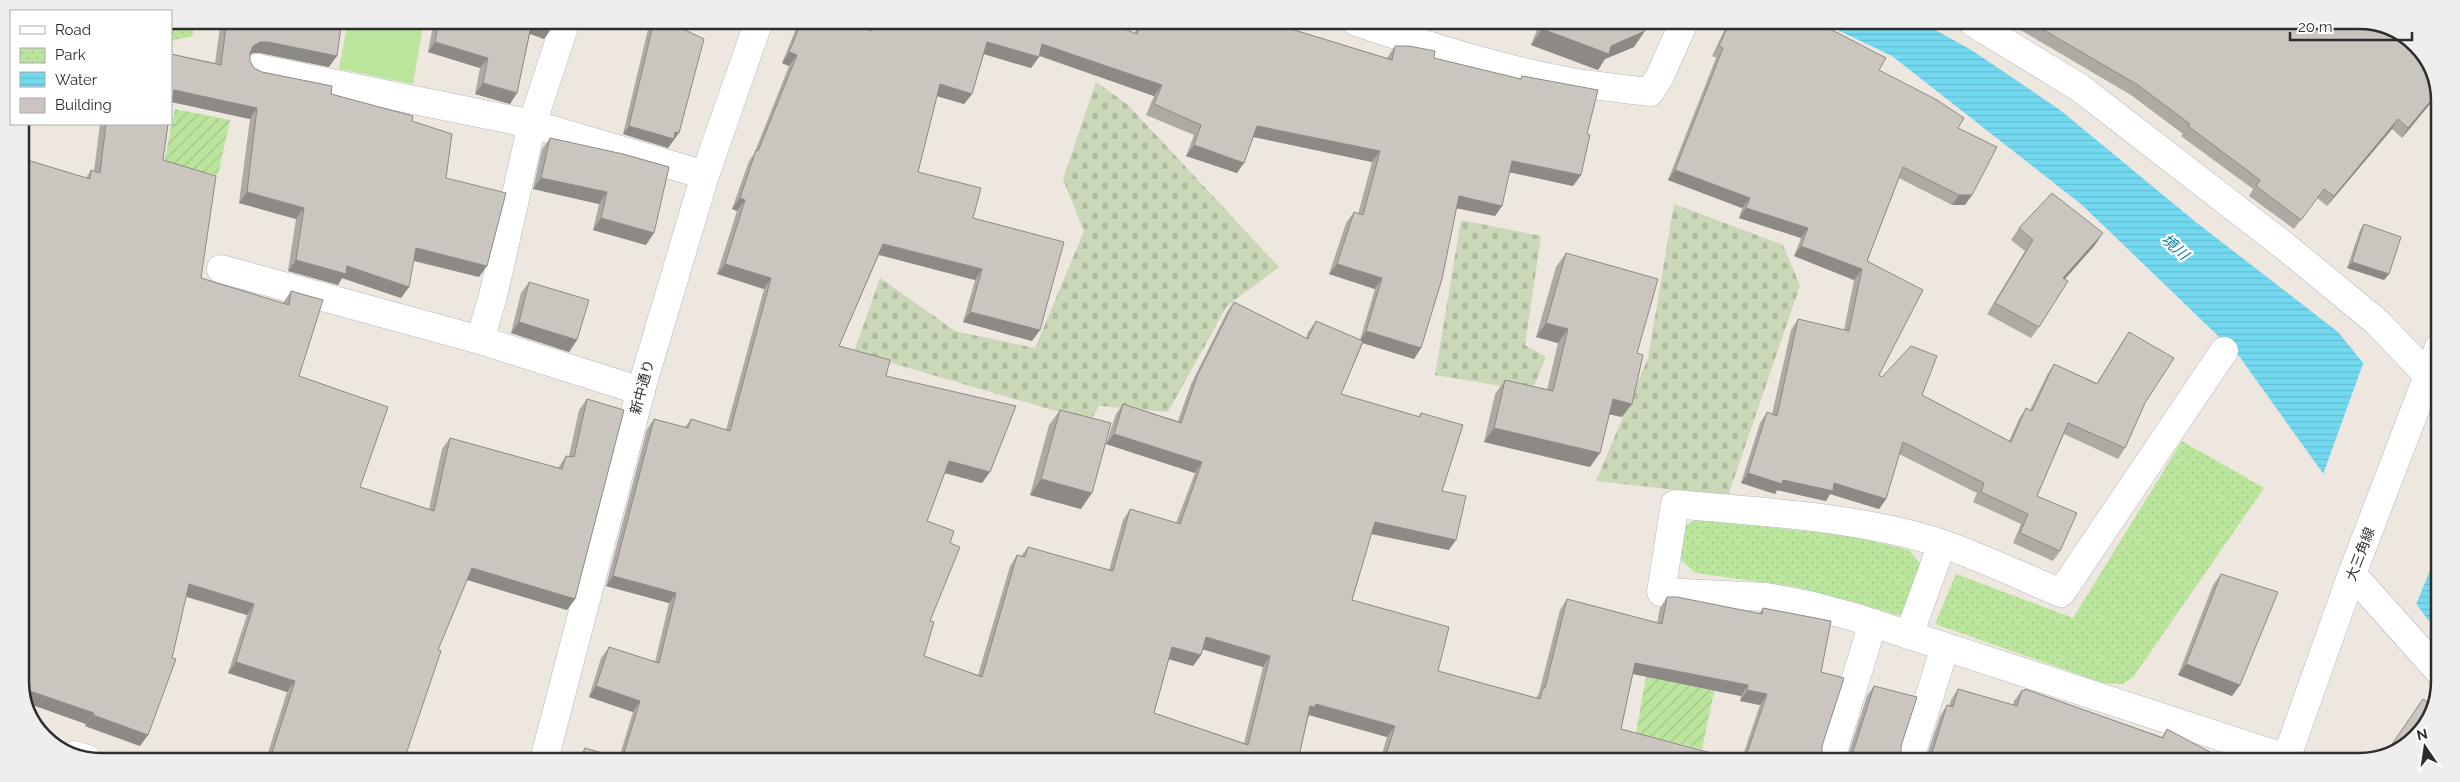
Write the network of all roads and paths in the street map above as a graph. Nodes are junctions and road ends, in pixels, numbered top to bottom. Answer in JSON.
{"nodes":[{"id":1,"x":563,"y":29,"type":"edge"},
{"id":2,"x":756,"y":29,"type":"edge"},
{"id":3,"x":1378,"y":29,"type":"edge"},
{"id":4,"x":1681,"y":29,"type":"edge"},
{"id":5,"x":1983,"y":29,"type":"edge"},
{"id":6,"x":258,"y":68,"type":"edge"},
{"id":7,"x":532,"y":124,"type":"junction"},
{"id":8,"x":705,"y":175,"type":"junction"},
{"id":9,"x":221,"y":269,"type":"dead end"},
{"id":10,"x":480,"y":340,"type":"junction"},
{"id":11,"x":2224,"y":351,"type":"dead end"},
{"id":12,"x":2430,"y":386,"type":"edge"},
{"id":13,"x":641,"y":391,"type":"junction"},
{"id":14,"x":1942,"y":544,"type":"junction"},
{"id":15,"x":2356,"y":562,"type":"junction"},
{"id":16,"x":1873,"y":623,"type":"junction"},
{"id":17,"x":1908,"y":635,"type":"junction"},
{"id":18,"x":1946,"y":647,"type":"junction"},
{"id":19,"x":2431,"y":661,"type":"edge"},
{"id":20,"x":546,"y":753,"type":"edge"},
{"id":21,"x":1832,"y":753,"type":"edge"},
{"id":22,"x":1912,"y":753,"type":"edge"},
{"id":23,"x":2265,"y":753,"type":"edge"},
{"id":24,"x":2288,"y":753,"type":"edge"}],
"edges":[{"from":1,"to":7,"type":"street"},
{"from":2,"to":8,"type":"street","name":"新中通り"},
{"from":3,"to":4,"type":"street"},
{"from":5,"to":12,"type":"street"},
{"from":6,"to":7,"type":"street"},
{"from":7,"to":8,"type":"street"},
{"from":7,"to":10,"type":"street"},
{"from":8,"to":13,"type":"street","name":"新中通り"},
{"from":9,"to":10,"type":"street"},
{"from":10,"to":13,"type":"street"},
{"from":11,"to":14,"type":"street"},
{"from":12,"to":15,"type":"street","name":"大三角線"},
{"from":13,"to":20,"type":"street","name":"新中通り"},
{"from":14,"to":16,"type":"street"},
{"from":14,"to":17,"type":"street"},
{"from":15,"to":19,"type":"street"},
{"from":15,"to":24,"type":"street","name":"大三角線"},
{"from":16,"to":17,"type":"street"},
{"from":16,"to":21,"type":"street"},
{"from":17,"to":18,"type":"street"},
{"from":18,"to":22,"type":"street"},
{"from":18,"to":23,"type":"street"}]}
